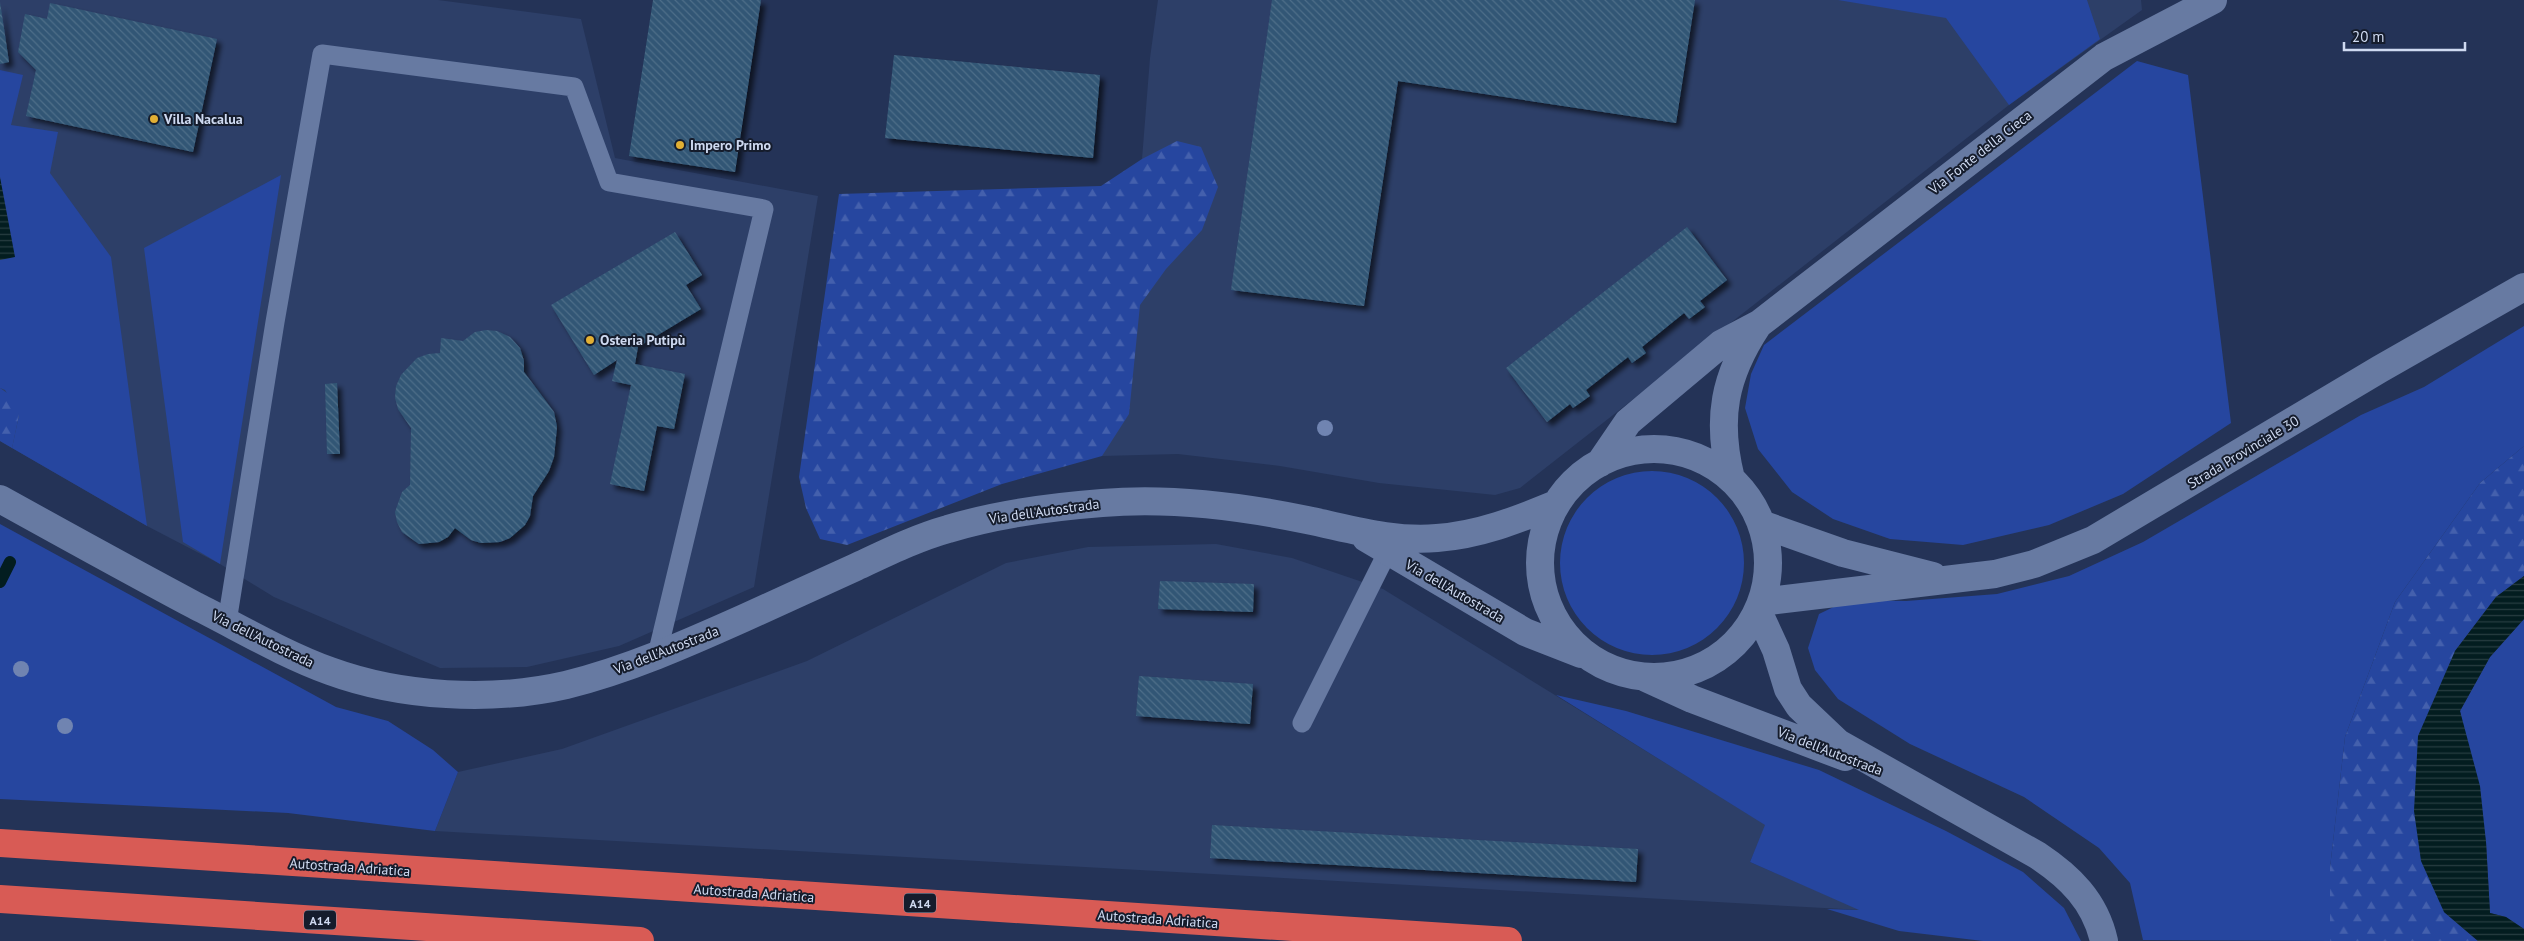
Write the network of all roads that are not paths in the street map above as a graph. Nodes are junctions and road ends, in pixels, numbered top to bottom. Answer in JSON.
{"nodes":[{"id":1,"x":2213,"y":0,"type":"edge"},
{"id":2,"x":2524,"y":287,"type":"edge"},
{"id":3,"x":1759,"y":324,"type":"junction"},
{"id":4,"x":1600,"y":463,"type":"junction"},
{"id":5,"x":1731,"y":479,"type":"junction"},
{"id":6,"x":0,"y":499,"type":"edge"},
{"id":7,"x":1556,"y":504,"type":"junction"},
{"id":8,"x":1761,"y":524,"type":"junction"},
{"id":9,"x":1354,"y":531,"type":"junction"},
{"id":10,"x":1388,"y":551,"type":"junction"},
{"id":11,"x":1949,"y":580,"type":"junction"},
{"id":12,"x":1759,"y":607,"type":"junction"},
{"id":13,"x":227,"y":622,"type":"junction"},
{"id":14,"x":657,"y":655,"type":"junction"},
{"id":15,"x":1586,"y":656,"type":"junction"},
{"id":16,"x":1644,"y":678,"type":"junction"},
{"id":17,"x":1302,"y":723,"type":"dead end"},
{"id":18,"x":1894,"y":775,"type":"junction"},
{"id":19,"x":0,"y":844,"type":"edge"},
{"id":20,"x":0,"y":899,"type":"edge"},
{"id":21,"x":640,"y":941,"type":"edge"},
{"id":22,"x":1508,"y":941,"type":"edge"},
{"id":23,"x":2104,"y":941,"type":"edge"}],
"edges":[{"from":1,"to":3,"type":"street","name":"Via Fonte della Cieca"},
{"from":2,"to":11,"type":"street","name":"Strada Provinciale 30"},
{"from":3,"to":4,"type":"street","name":"Via Fonte della Cieca"},
{"from":3,"to":5,"type":"street","name":"Via Fonte della Cieca"},
{"from":4,"to":5,"type":"street"},
{"from":4,"to":7,"type":"street"},
{"from":5,"to":8,"type":"street"},
{"from":6,"to":13,"type":"street","name":"Via dell'Autostrada"},
{"from":7,"to":9,"type":"street","name":"Via dell'Autostrada"},
{"from":7,"to":15,"type":"street"},
{"from":8,"to":11,"type":"street"},
{"from":8,"to":12,"type":"street"},
{"from":9,"to":10,"type":"street","name":"Via dell'Autostrada"},
{"from":9,"to":14,"type":"street","name":"Via dell'Autostrada"},
{"from":10,"to":15,"type":"street","name":"Via dell'Autostrada"},
{"from":10,"to":17,"type":"lane"},
{"from":11,"to":12,"type":"street","name":"Strada Provinciale 30"},
{"from":12,"to":16,"type":"street"},
{"from":12,"to":18,"type":"street","name":"Via dell'Autostrada"},
{"from":13,"to":14,"type":"street","name":"Via dell'Autostrada"},
{"from":13,"to":14,"type":"lane"},
{"from":15,"to":16,"type":"street"},
{"from":16,"to":18,"type":"street","name":"Via dell'Autostrada"},
{"from":18,"to":23,"type":"street"},
{"from":19,"to":22,"type":"highway","name":"Autostrada Adriatica","number":"A14"},
{"from":20,"to":21,"type":"highway","number":"A14"}]}
